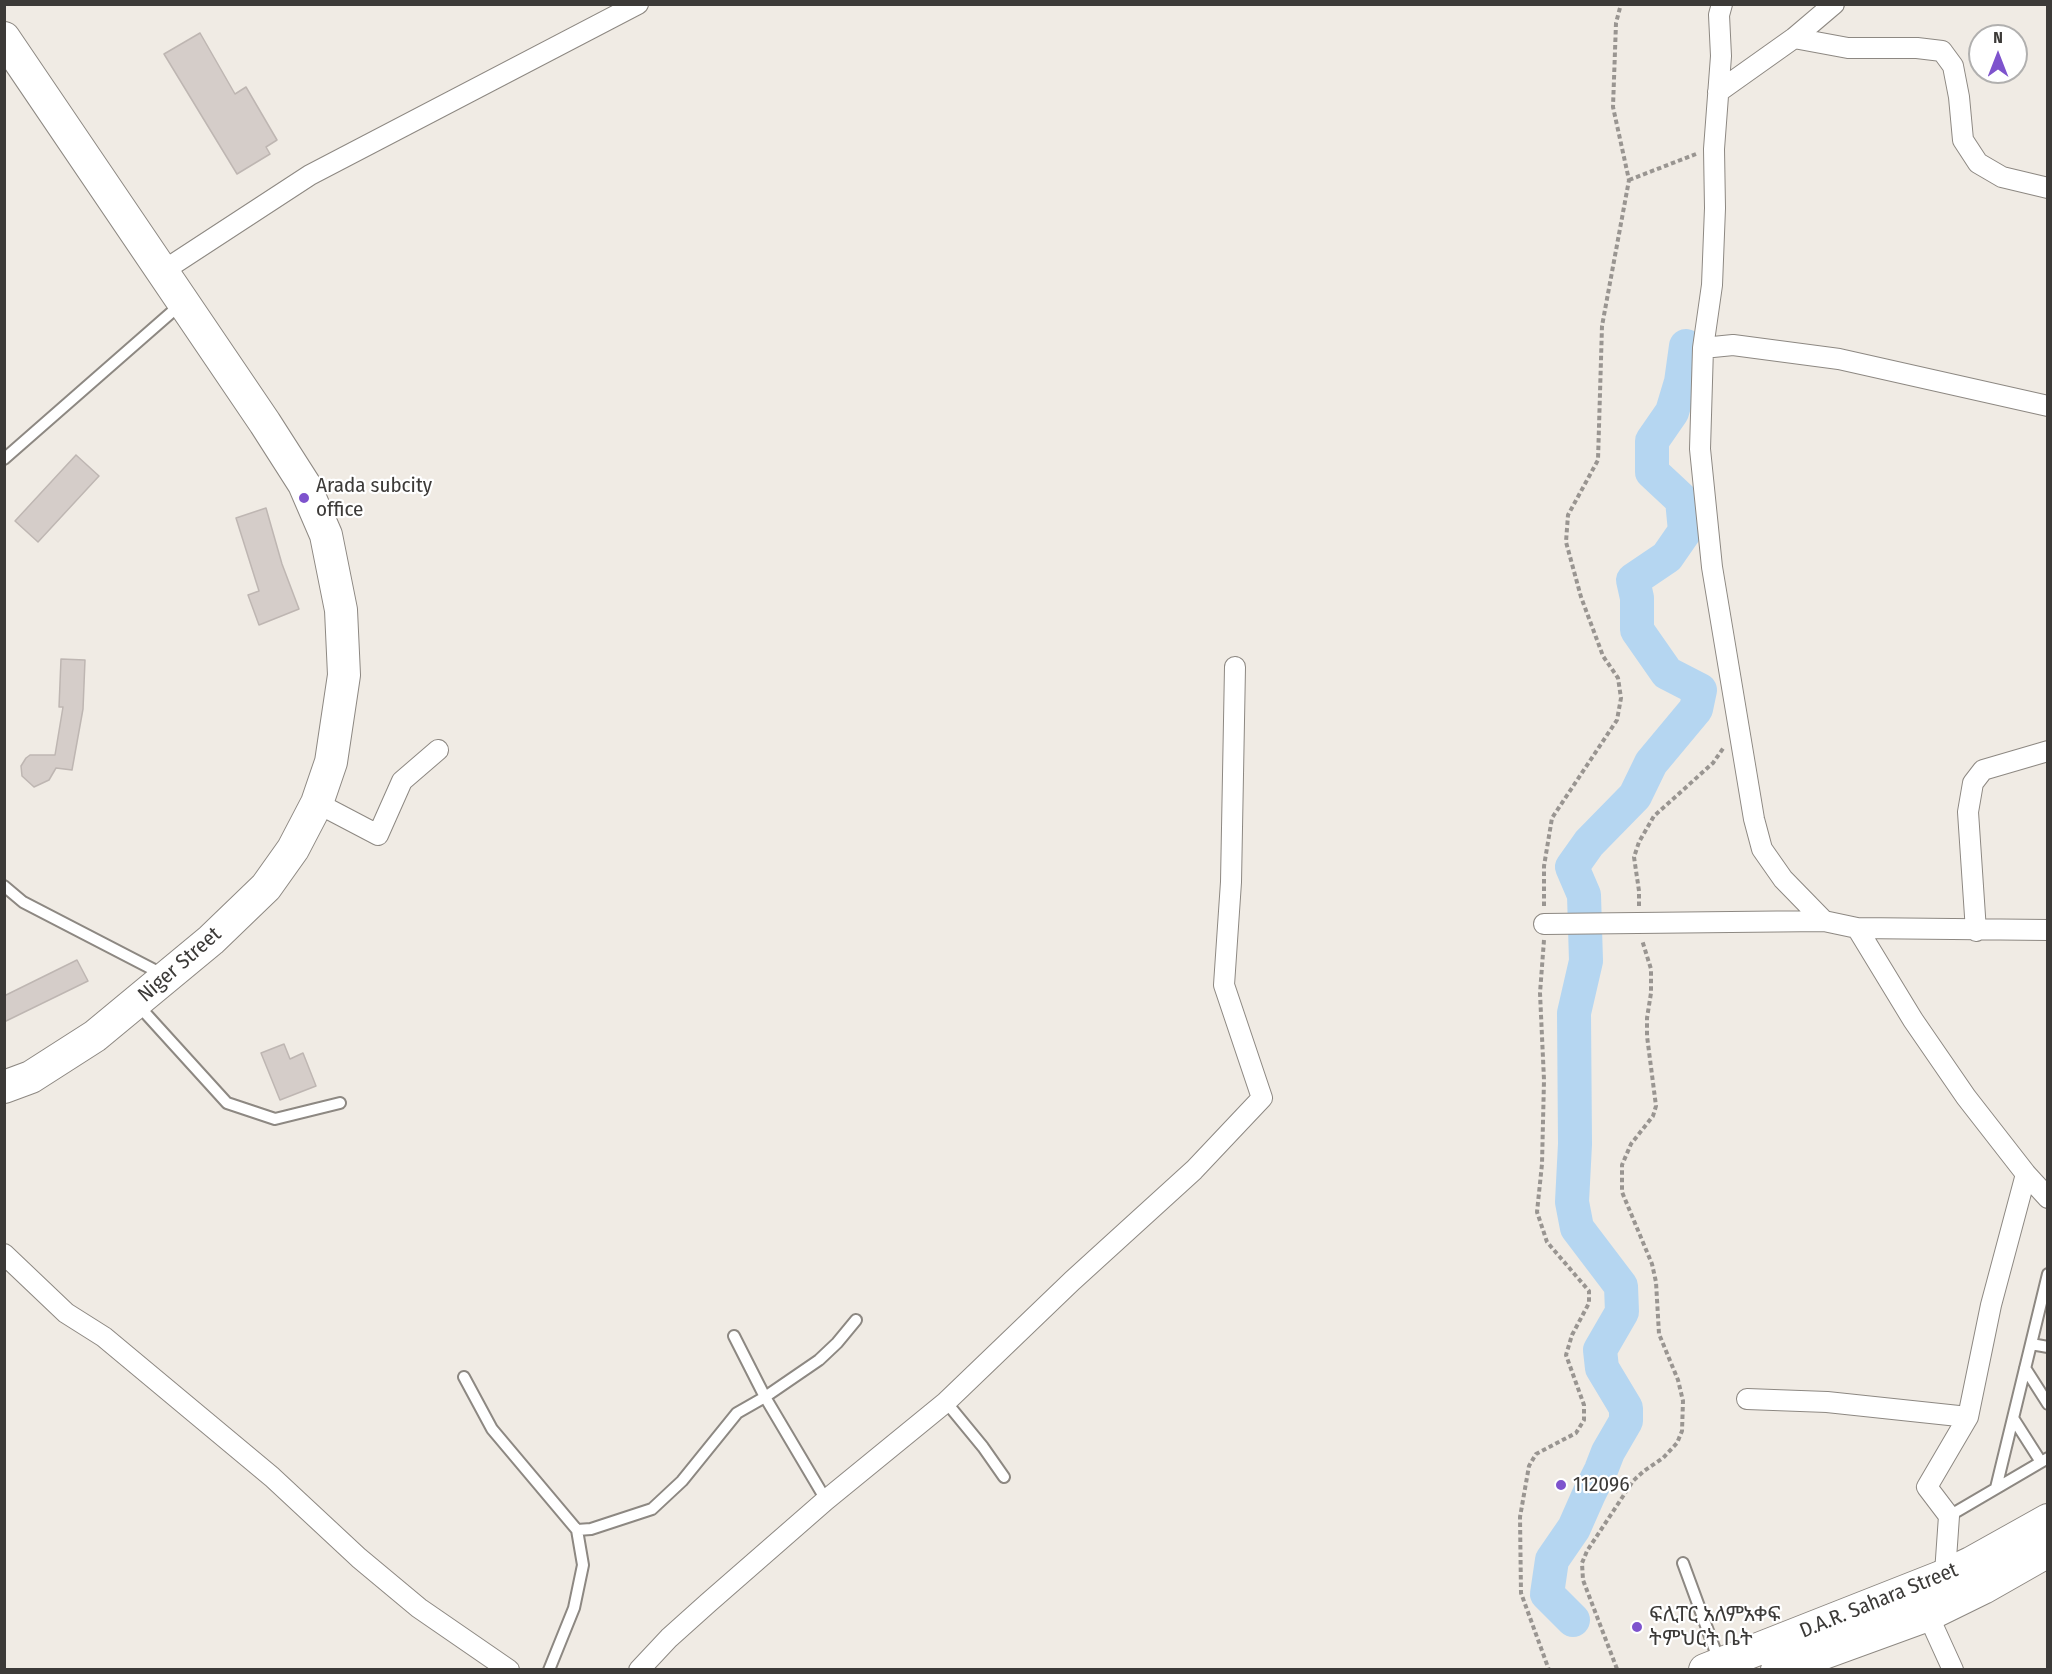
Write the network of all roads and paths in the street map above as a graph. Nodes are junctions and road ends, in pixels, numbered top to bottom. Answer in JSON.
{"nodes":[{"id":1,"x":638,"y":4,"type":"edge"},
{"id":2,"x":1622,"y":4,"type":"edge"},
{"id":3,"x":1722,"y":4,"type":"edge"},
{"id":4,"x":1834,"y":4,"type":"edge"},
{"id":5,"x":4,"y":38,"type":"edge"},
{"id":6,"x":1794,"y":38,"type":"junction"},
{"id":7,"x":1718,"y":92,"type":"junction"},
{"id":8,"x":1694,"y":155,"type":"dead end"},
{"id":9,"x":1629,"y":180,"type":"junction"},
{"id":10,"x":2048,"y":188,"type":"edge"},
{"id":11,"x":163,"y":272,"type":"junction"},
{"id":12,"x":183,"y":302,"type":"junction"},
{"id":13,"x":1703,"y":348,"type":"junction"},
{"id":14,"x":2048,"y":405,"type":"edge"},
{"id":15,"x":4,"y":459,"type":"edge"},
{"id":16,"x":1235,"y":667,"type":"dead end"},
{"id":17,"x":1740,"y":726,"type":"junction"},
{"id":18,"x":438,"y":750,"type":"dead end"},
{"id":19,"x":2048,"y":752,"type":"edge"},
{"id":20,"x":317,"y":802,"type":"junction"},
{"id":21,"x":4,"y":886,"type":"edge"},
{"id":22,"x":1824,"y":921,"type":"junction"},
{"id":23,"x":1638,"y":922,"type":"junction"},
{"id":24,"x":1544,"y":924,"type":"junction"},
{"id":25,"x":1857,"y":928,"type":"junction"},
{"id":26,"x":2048,"y":930,"type":"edge"},
{"id":27,"x":1976,"y":931,"type":"junction"},
{"id":28,"x":167,"y":976,"type":"junction"},
{"id":29,"x":136,"y":1003,"type":"junction"},
{"id":30,"x":4,"y":1087,"type":"edge"},
{"id":31,"x":340,"y":1102,"type":"dead end"},
{"id":32,"x":2026,"y":1174,"type":"junction"},
{"id":33,"x":2048,"y":1198,"type":"edge"},
{"id":34,"x":4,"y":1254,"type":"edge"},
{"id":35,"x":2048,"y":1274,"type":"edge"},
{"id":36,"x":856,"y":1320,"type":"dead end"},
{"id":37,"x":734,"y":1335,"type":"dead end"},
{"id":38,"x":2031,"y":1344,"type":"junction"},
{"id":39,"x":2048,"y":1347,"type":"edge"},
{"id":40,"x":2025,"y":1368,"type":"junction"},
{"id":41,"x":464,"y":1377,"type":"dead end"},
{"id":42,"x":765,"y":1396,"type":"junction"},
{"id":43,"x":1747,"y":1399,"type":"dead end"},
{"id":44,"x":946,"y":1402,"type":"junction"},
{"id":45,"x":2048,"y":1404,"type":"edge"},
{"id":46,"x":1968,"y":1417,"type":"junction"},
{"id":47,"x":2013,"y":1418,"type":"junction"},
{"id":48,"x":2044,"y":1460,"type":"edge"},
{"id":49,"x":1004,"y":1477,"type":"dead end"},
{"id":50,"x":1996,"y":1488,"type":"junction"},
{"id":51,"x":826,"y":1500,"type":"junction"},
{"id":52,"x":1949,"y":1516,"type":"junction"},
{"id":53,"x":2048,"y":1520,"type":"edge"},
{"id":54,"x":577,"y":1530,"type":"junction"},
{"id":55,"x":2048,"y":1551,"type":"edge"},
{"id":56,"x":1683,"y":1563,"type":"dead end"},
{"id":57,"x":1941,"y":1577,"type":"junction"},
{"id":58,"x":1928,"y":1615,"type":"junction"},
{"id":59,"x":1713,"y":1666,"type":"edge"},
{"id":60,"x":1617,"y":1668,"type":"edge"},
{"id":61,"x":509,"y":1670,"type":"edge"},
{"id":62,"x":549,"y":1670,"type":"edge"},
{"id":63,"x":639,"y":1670,"type":"edge"},
{"id":64,"x":1549,"y":1670,"type":"edge"},
{"id":65,"x":1777,"y":1670,"type":"edge"},
{"id":66,"x":1953,"y":1670,"type":"edge"}],
"edges":[{"from":1,"to":11,"type":"street"},
{"from":2,"to":9,"type":"path"},
{"from":3,"to":7,"type":"street"},
{"from":4,"to":6,"type":"street"},
{"from":5,"to":11,"type":"main road","name":"Niger Street"},
{"from":6,"to":7,"type":"street"},
{"from":6,"to":10,"type":"street"},
{"from":7,"to":13,"type":"street"},
{"from":8,"to":9,"type":"path"},
{"from":9,"to":24,"type":"path"},
{"from":11,"to":12,"type":"main road","name":"Niger Street"},
{"from":12,"to":15,"type":"lane"},
{"from":12,"to":20,"type":"main road","name":"Niger Street"},
{"from":13,"to":14,"type":"street"},
{"from":13,"to":17,"type":"street"},
{"from":16,"to":44,"type":"street"},
{"from":17,"to":22,"type":"street"},
{"from":17,"to":23,"type":"path"},
{"from":18,"to":20,"type":"street"},
{"from":19,"to":27,"type":"street"},
{"from":20,"to":28,"type":"main road","name":"Niger Street"},
{"from":21,"to":28,"type":"lane"},
{"from":22,"to":23,"type":"street"},
{"from":22,"to":25,"type":"street"},
{"from":23,"to":24,"type":"street"},
{"from":23,"to":60,"type":"path"},
{"from":24,"to":64,"type":"path"},
{"from":25,"to":27,"type":"street"},
{"from":25,"to":32,"type":"street"},
{"from":26,"to":27,"type":"street"},
{"from":28,"to":29,"type":"main road","name":"Niger Street"},
{"from":29,"to":30,"type":"main road","name":"Niger Street"},
{"from":29,"to":31,"type":"lane"},
{"from":32,"to":33,"type":"street"},
{"from":32,"to":46,"type":"street"},
{"from":34,"to":61,"type":"street"},
{"from":35,"to":38,"type":"lane"},
{"from":36,"to":42,"type":"lane"},
{"from":37,"to":42,"type":"lane"},
{"from":38,"to":39,"type":"lane"},
{"from":38,"to":40,"type":"lane"},
{"from":40,"to":45,"type":"lane"},
{"from":40,"to":47,"type":"lane"},
{"from":41,"to":54,"type":"lane"},
{"from":42,"to":51,"type":"lane"},
{"from":42,"to":54,"type":"lane"},
{"from":43,"to":46,"type":"street"},
{"from":44,"to":49,"type":"lane"},
{"from":44,"to":51,"type":"street"},
{"from":46,"to":52,"type":"street"},
{"from":47,"to":48,"type":"lane"},
{"from":47,"to":50,"type":"lane"},
{"from":48,"to":50,"type":"lane"},
{"from":50,"to":52,"type":"lane"},
{"from":51,"to":63,"type":"street"},
{"from":52,"to":57,"type":"street"},
{"from":53,"to":57,"type":"main road","name":"D.A.R. Sahara Street"},
{"from":54,"to":62,"type":"lane"},
{"from":55,"to":58,"type":"main road","name":"D.A.R. Sahara Street"},
{"from":56,"to":59,"type":"lane"},
{"from":57,"to":59,"type":"main road","name":"D.A.R. Sahara Street"},
{"from":58,"to":65,"type":"main road","name":"D.A.R. Sahara Street"},
{"from":58,"to":66,"type":"street"}]}
